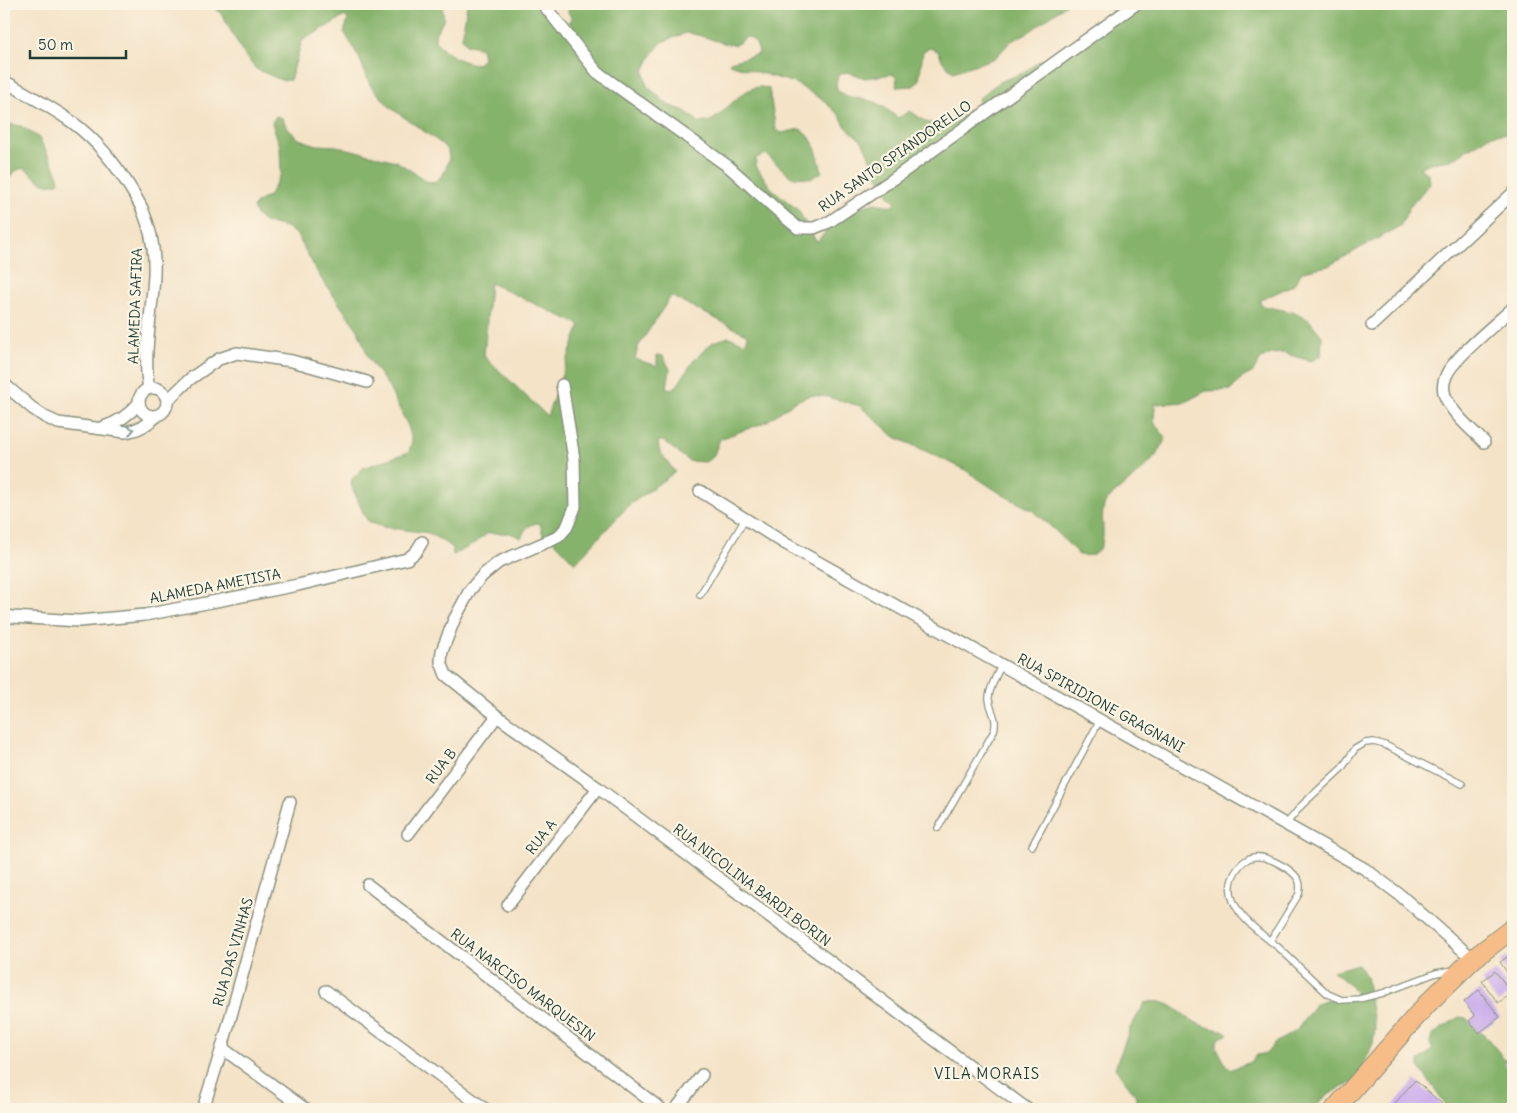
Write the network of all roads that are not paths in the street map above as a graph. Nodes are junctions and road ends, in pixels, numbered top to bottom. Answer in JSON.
{"nodes":[{"id":1,"x":543,"y":4,"type":"edge"},
{"id":2,"x":1136,"y":4,"type":"edge"},
{"id":3,"x":4,"y":81,"type":"edge"},
{"id":4,"x":1513,"y":193,"type":"edge"},
{"id":5,"x":1513,"y":308,"type":"edge"},
{"id":6,"x":1372,"y":325,"type":"dead end"},
{"id":7,"x":368,"y":382,"type":"dead end"},
{"id":8,"x":4,"y":384,"type":"edge"},
{"id":9,"x":562,"y":385,"type":"dead end"},
{"id":10,"x":149,"y":388,"type":"junction"},
{"id":11,"x":167,"y":401,"type":"junction"},
{"id":12,"x":139,"y":403,"type":"junction"},
{"id":13,"x":156,"y":416,"type":"junction"},
{"id":14,"x":102,"y":428,"type":"junction"},
{"id":15,"x":1484,"y":442,"type":"dead end"},
{"id":16,"x":700,"y":491,"type":"dead end"},
{"id":17,"x":745,"y":519,"type":"junction"},
{"id":18,"x":422,"y":542,"type":"dead end"},
{"id":19,"x":700,"y":595,"type":"dead end"},
{"id":20,"x":4,"y":615,"type":"edge"},
{"id":21,"x":1002,"y":665,"type":"junction"},
{"id":22,"x":497,"y":716,"type":"junction"},
{"id":23,"x":1100,"y":720,"type":"junction"},
{"id":24,"x":1462,"y":784,"type":"dead end"},
{"id":25,"x":598,"y":788,"type":"junction"},
{"id":26,"x":290,"y":802,"type":"dead end"},
{"id":27,"x":1286,"y":824,"type":"junction"},
{"id":28,"x":938,"y":828,"type":"dead end"},
{"id":29,"x":408,"y":834,"type":"dead end"},
{"id":30,"x":1032,"y":846,"type":"dead end"},
{"id":31,"x":368,"y":885,"type":"dead end"},
{"id":32,"x":508,"y":905,"type":"dead end"},
{"id":33,"x":1513,"y":928,"type":"edge"},
{"id":34,"x":1270,"y":941,"type":"junction"},
{"id":35,"x":1469,"y":963,"type":"junction"},
{"id":36,"x":326,"y":991,"type":"dead end"},
{"id":37,"x":222,"y":1048,"type":"junction"},
{"id":38,"x":702,"y":1075,"type":"dead end"},
{"id":39,"x":203,"y":1109,"type":"edge"},
{"id":40,"x":305,"y":1109,"type":"edge"},
{"id":41,"x":485,"y":1109,"type":"edge"},
{"id":42,"x":660,"y":1109,"type":"edge"},
{"id":43,"x":676,"y":1109,"type":"edge"},
{"id":44,"x":1027,"y":1109,"type":"edge"},
{"id":45,"x":1335,"y":1109,"type":"edge"}],
"edges":[{"from":1,"to":2,"type":"street","name":"RUA SANTO SPIANDORELLO"},
{"from":3,"to":10,"type":"street","name":"ALAMEDA SAFIRA"},
{"from":4,"to":6,"type":"street"},
{"from":5,"to":15,"type":"street"},
{"from":7,"to":11,"type":"street"},
{"from":8,"to":14,"type":"street"},
{"from":9,"to":22,"type":"street","name":"RUA NICOLINA BARDI BORIN"},
{"from":10,"to":11,"type":"street"},
{"from":10,"to":12,"type":"street"},
{"from":11,"to":13,"type":"street"},
{"from":12,"to":13,"type":"street"},
{"from":12,"to":14,"type":"street"},
{"from":14,"to":13,"type":"street","one_way":true},
{"from":16,"to":17,"type":"street","name":"RUA SPIRIDIONE GRAGNANI"},
{"from":17,"to":19,"type":"lane"},
{"from":17,"to":21,"type":"street","name":"RUA SPIRIDIONE GRAGNANI"},
{"from":18,"to":20,"type":"street","name":"ALAMEDA AMETISTA"},
{"from":21,"to":23,"type":"street","name":"RUA SPIRIDIONE GRAGNANI"},
{"from":21,"to":28,"type":"lane"},
{"from":22,"to":25,"type":"street","name":"RUA NICOLINA BARDI BORIN"},
{"from":22,"to":29,"type":"street","name":"RUA B"},
{"from":23,"to":27,"type":"street","name":"RUA SPIRIDIONE GRAGNANI"},
{"from":23,"to":30,"type":"lane"},
{"from":24,"to":27,"type":"lane"},
{"from":25,"to":32,"type":"street","name":"RUA A"},
{"from":25,"to":44,"type":"street","name":"RUA NICOLINA BARDI BORIN"},
{"from":26,"to":37,"type":"street","name":"RUA DAS VINHAS"},
{"from":27,"to":35,"type":"street","name":"RUA SPIRIDIONE GRAGNANI"},
{"from":31,"to":42,"type":"street","name":"RUA NARCISO MARQUESIN"},
{"from":33,"to":35,"type":"main road"},
{"from":34,"to":34,"type":"lane"},
{"from":34,"to":35,"type":"lane"},
{"from":35,"to":45,"type":"main road"},
{"from":36,"to":41,"type":"street"},
{"from":37,"to":39,"type":"street","name":"RUA DAS VINHAS"},
{"from":37,"to":40,"type":"street"},
{"from":38,"to":43,"type":"street"}]}
